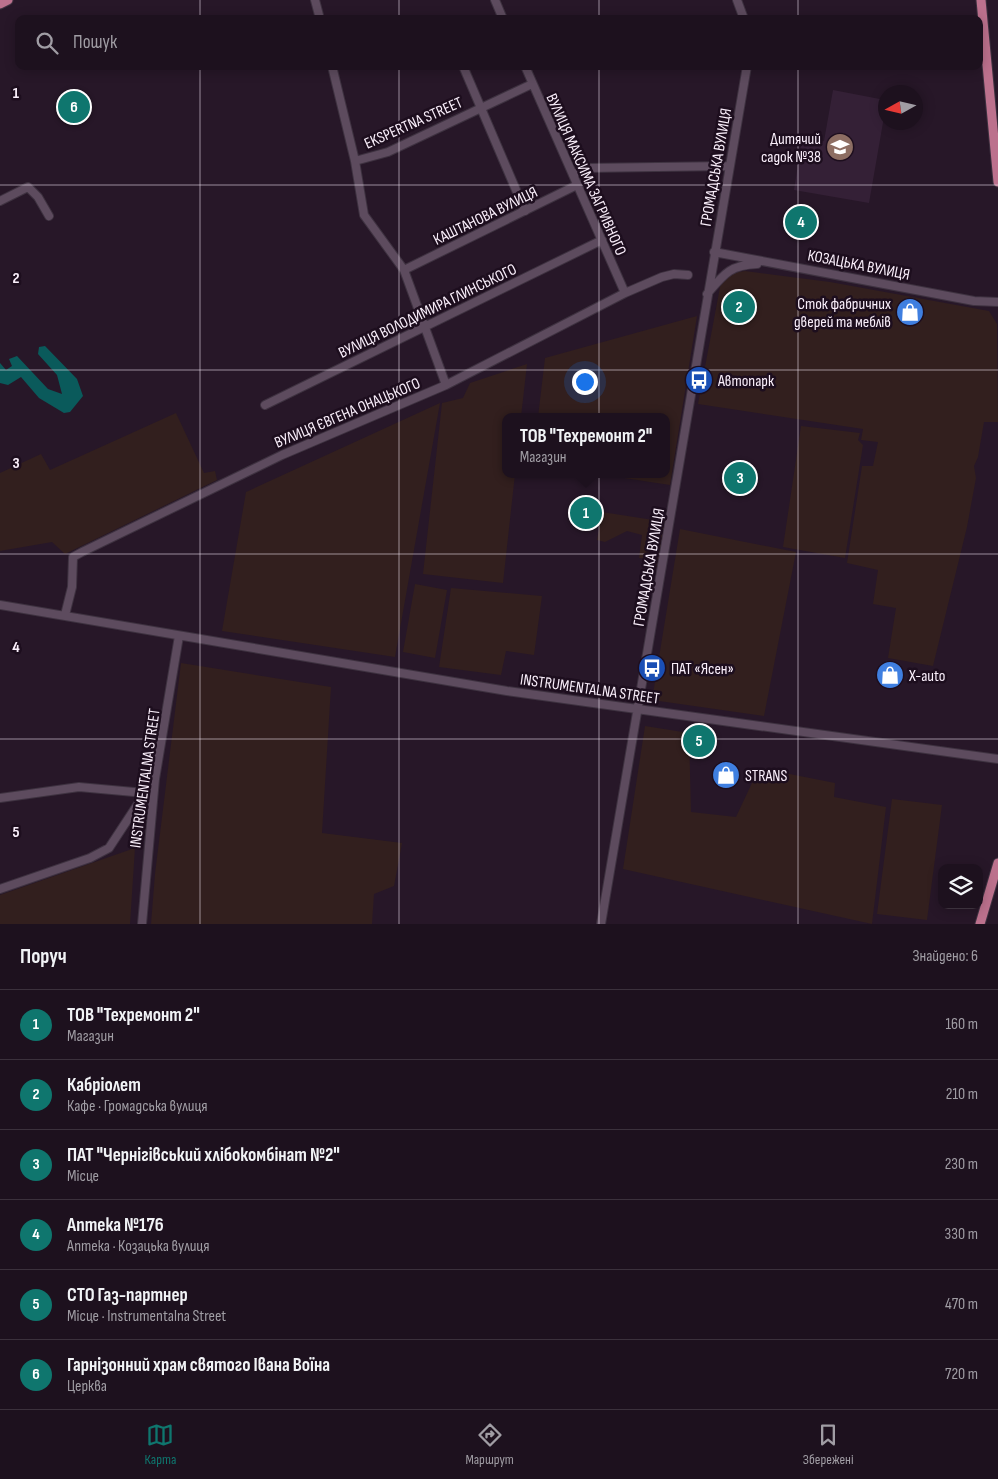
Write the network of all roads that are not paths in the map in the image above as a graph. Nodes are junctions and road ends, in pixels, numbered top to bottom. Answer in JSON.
{"nodes":[{"id":1,"x":8,"y":0,"type":"edge"},
{"id":2,"x":315,"y":0,"type":"edge"},
{"id":3,"x":495,"y":0,"type":"edge"},
{"id":4,"x":737,"y":0,"type":"edge"},
{"id":5,"x":981,"y":0,"type":"edge"},
{"id":6,"x":0,"y":4,"type":"edge"},
{"id":7,"x":319,"y":15,"type":"edge"},
{"id":8,"x":501,"y":15,"type":"edge"},
{"id":9,"x":743,"y":15,"type":"edge"},
{"id":10,"x":983,"y":15,"type":"edge"},
{"id":11,"x":983,"y":19,"type":"edge"},
{"id":12,"x":333,"y":70,"type":"edge"},
{"id":13,"x":466,"y":70,"type":"edge"},
{"id":14,"x":527,"y":70,"type":"edge"},
{"id":15,"x":745,"y":70,"type":"edge"},
{"id":16,"x":532,"y":84,"type":"junction"},
{"id":17,"x":481,"y":107,"type":"junction"},
{"id":18,"x":996,"y":144,"type":"edge"},
{"id":19,"x":355,"y":161,"type":"junction"},
{"id":20,"x":729,"y":166,"type":"junction"},
{"id":21,"x":573,"y":175,"type":"junction"},
{"id":22,"x":998,"y":182,"type":"edge"},
{"id":23,"x":577,"y":185,"type":"junction"},
{"id":24,"x":0,"y":201,"type":"edge"},
{"id":25,"x":525,"y":211,"type":"junction"},
{"id":26,"x":49,"y":216,"type":"dead end"},
{"id":27,"x":602,"y":240,"type":"junction"},
{"id":28,"x":714,"y":252,"type":"junction"},
{"id":29,"x":770,"y":263,"type":"junction"},
{"id":30,"x":404,"y":270,"type":"junction"},
{"id":31,"x":688,"y":275,"type":"dead end"},
{"id":32,"x":625,"y":293,"type":"junction"},
{"id":33,"x":706,"y":295,"type":"junction"},
{"id":34,"x":998,"y":302,"type":"edge"},
{"id":35,"x":426,"y":325,"type":"junction"},
{"id":36,"x":446,"y":385,"type":"junction"},
{"id":37,"x":266,"y":405,"type":"dead end"},
{"id":38,"x":0,"y":605,"type":"edge"},
{"id":39,"x":64,"y":615,"type":"junction"},
{"id":40,"x":179,"y":636,"type":"junction"},
{"id":41,"x":637,"y":709,"type":"junction"},
{"id":42,"x":998,"y":759,"type":"edge"},
{"id":43,"x":155,"y":780,"type":"junction"},
{"id":44,"x":145,"y":792,"type":"junction"},
{"id":45,"x":0,"y":798,"type":"edge"},
{"id":46,"x":998,"y":863,"type":"edge"},
{"id":47,"x":0,"y":889,"type":"edge"},
{"id":48,"x":142,"y":924,"type":"edge"},
{"id":49,"x":600,"y":924,"type":"edge"},
{"id":50,"x":980,"y":924,"type":"edge"}],
"edges":[{"from":1,"to":6,"type":"main road"},
{"from":2,"to":7,"type":"street"},
{"from":3,"to":8,"type":"street"},
{"from":4,"to":9,"type":"street"},
{"from":5,"to":10,"type":"main road"},
{"from":11,"to":18,"type":"main road"},
{"from":12,"to":19,"type":"street"},
{"from":13,"to":17,"type":"street","name":"EKSPERTNA STREET"},
{"from":14,"to":16,"type":"street","name":"ВУЛИЦЯ МАКСИМА ЗАГРИВНОГО"},
{"from":15,"to":20,"type":"street","name":"ГРОМАДСЬКА ВУЛИЦЯ"},
{"from":16,"to":17,"type":"street","name":"EKSPERTNA STREET"},
{"from":16,"to":21,"type":"street","name":"ВУЛИЦЯ МАКСИМА ЗАГРИВНОГО"},
{"from":17,"to":19,"type":"street","name":"EKSPERTNA STREET"},
{"from":17,"to":25,"type":"street","name":"EKSPERTNA STREET"},
{"from":18,"to":22,"type":"main road"},
{"from":19,"to":30,"type":"street"},
{"from":20,"to":21,"type":"street"},
{"from":20,"to":28,"type":"street","name":"ГРОМАДСЬКА ВУЛИЦЯ"},
{"from":21,"to":23,"type":"street","name":"ВУЛИЦЯ МАКСИМА ЗАГРИВНОГО"},
{"from":23,"to":25,"type":"street","name":"КАШТАНОВА ВУЛИЦЯ"},
{"from":23,"to":27,"type":"street","name":"ВУЛИЦЯ МАКСИМА ЗАГРИВНОГО"},
{"from":24,"to":26,"type":"street"},
{"from":25,"to":30,"type":"street","name":"КАШТАНОВА ВУЛИЦЯ"},
{"from":27,"to":32,"type":"street","name":"ВУЛИЦЯ МАКСИМА ЗАГРИВНОГО"},
{"from":27,"to":35,"type":"street","name":"ВУЛИЦЯ ВОЛОДИМИРА ГЛИНСЬКОГО"},
{"from":28,"to":29,"type":"street","name":"КОЗАЦЬКА ВУЛИЦЯ"},
{"from":28,"to":33,"type":"street","name":"ГРОМАДСЬКА ВУЛИЦЯ"},
{"from":29,"to":33,"type":"street"},
{"from":29,"to":34,"type":"street","name":"КОЗАЦЬКА ВУЛИЦЯ"},
{"from":30,"to":35,"type":"street"},
{"from":31,"to":32,"type":"street","name":"ВУЛИЦЯ ЄВГЕНА ОНАЦЬКОГО"},
{"from":32,"to":36,"type":"street","name":"ВУЛИЦЯ ЄВГЕНА ОНАЦЬКОГО"},
{"from":33,"to":41,"type":"street","name":"ГРОМАДСЬКА ВУЛИЦЯ"},
{"from":35,"to":36,"type":"street"},
{"from":35,"to":37,"type":"street","name":"ВУЛИЦЯ ВОЛОДИМИРА ГЛИНСЬКОГО"},
{"from":36,"to":39,"type":"street","name":"ВУЛИЦЯ ЄВГЕНА ОНАЦЬКОГО"},
{"from":38,"to":39,"type":"street","name":"INSTRUMENTALNA STREET"},
{"from":39,"to":40,"type":"street","name":"INSTRUMENTALNA STREET"},
{"from":40,"to":41,"type":"street","name":"INSTRUMENTALNA STREET"},
{"from":40,"to":43,"type":"street","name":"INSTRUMENTALNA STREET"},
{"from":41,"to":42,"type":"street","name":"INSTRUMENTALNA STREET"},
{"from":41,"to":49,"type":"street","name":"ГРОМАДСЬКА ВУЛИЦЯ"},
{"from":43,"to":44,"type":"street"},
{"from":43,"to":48,"type":"street","name":"INSTRUMENTALNA STREET"},
{"from":44,"to":45,"type":"street"},
{"from":44,"to":47,"type":"street"},
{"from":46,"to":50,"type":"main road"}]}
